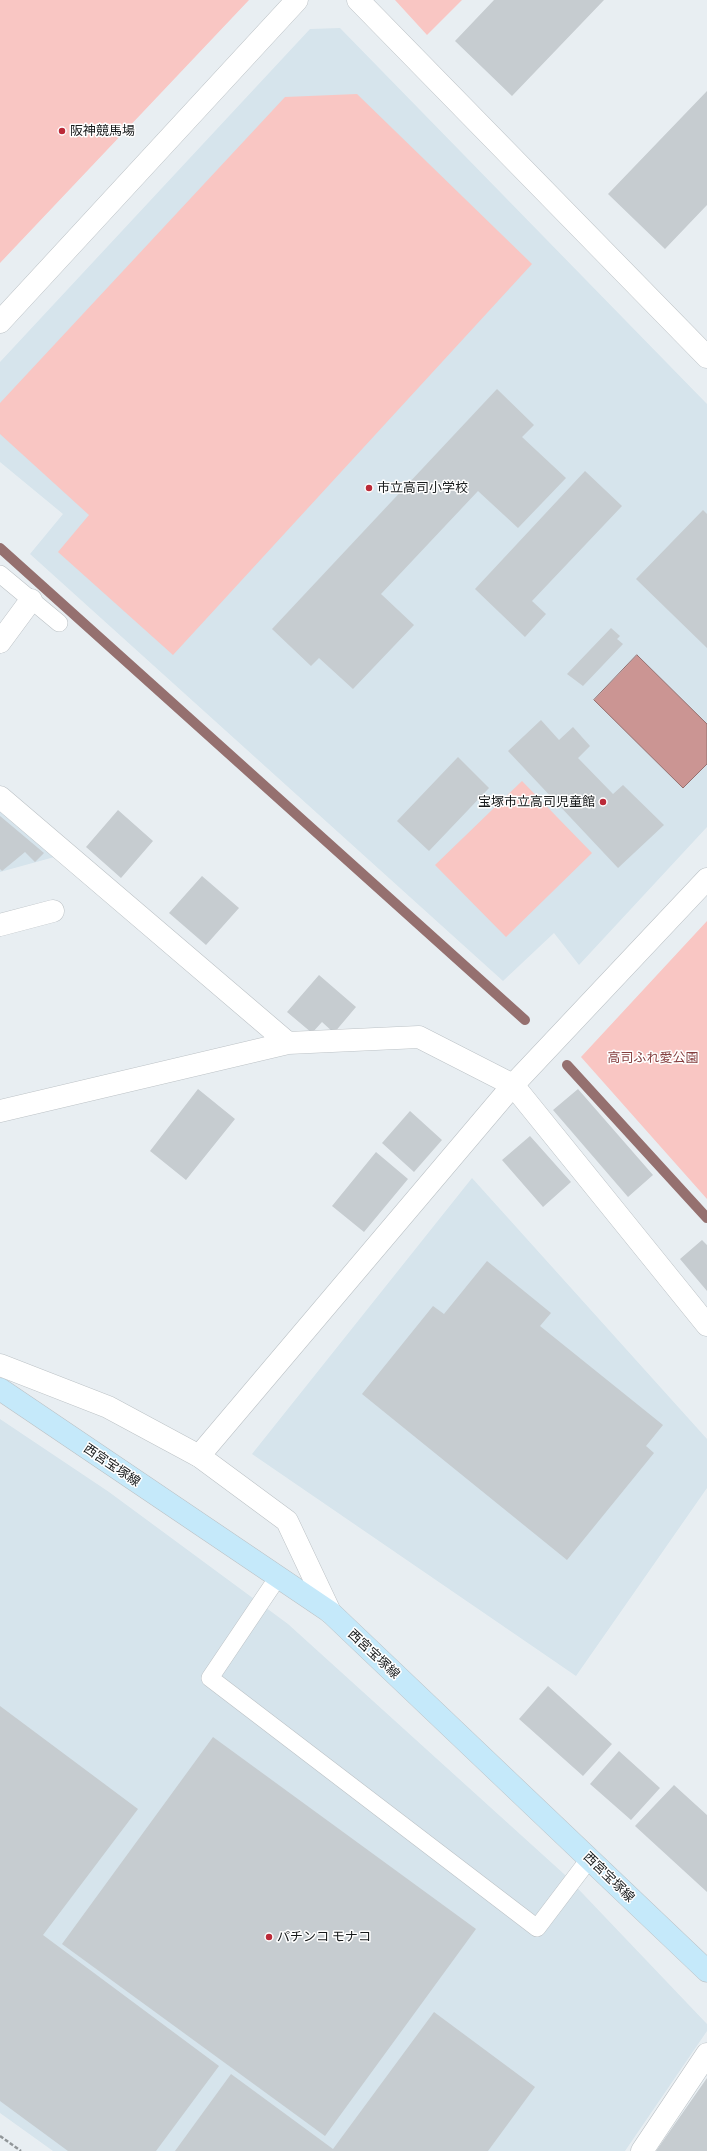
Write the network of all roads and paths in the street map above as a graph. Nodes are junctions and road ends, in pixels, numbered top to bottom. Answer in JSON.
{"nodes":[{"id":1,"x":297,"y":0,"type":"edge"},
{"id":2,"x":358,"y":0,"type":"edge"},
{"id":3,"x":0,"y":322,"type":"edge"},
{"id":4,"x":707,"y":357,"type":"edge"},
{"id":5,"x":0,"y":574,"type":"edge"},
{"id":6,"x":31,"y":600,"type":"junction"},
{"id":7,"x":59,"y":623,"type":"dead end"},
{"id":8,"x":0,"y":642,"type":"edge"},
{"id":9,"x":0,"y":797,"type":"edge"},
{"id":10,"x":707,"y":879,"type":"edge"},
{"id":11,"x":53,"y":911,"type":"dead end"},
{"id":12,"x":0,"y":925,"type":"edge"},
{"id":13,"x":288,"y":1043,"type":"junction"},
{"id":14,"x":513,"y":1085,"type":"junction"},
{"id":15,"x":0,"y":1111,"type":"edge"},
{"id":16,"x":707,"y":1325,"type":"edge"},
{"id":17,"x":0,"y":1365,"type":"edge"},
{"id":18,"x":0,"y":1390,"type":"edge"},
{"id":19,"x":199,"y":1456,"type":"junction"},
{"id":20,"x":278,"y":1577,"type":"junction"},
{"id":21,"x":330,"y":1612,"type":"junction"},
{"id":22,"x":590,"y":1858,"type":"junction"},
{"id":23,"x":707,"y":1971,"type":"edge"},
{"id":24,"x":707,"y":2054,"type":"edge"},
{"id":25,"x":0,"y":2136,"type":"edge"},
{"id":26,"x":21,"y":2151,"type":"edge"},
{"id":27,"x":642,"y":2151,"type":"edge"}],
"edges":[{"from":1,"to":3,"type":"street"},
{"from":2,"to":4,"type":"street"},
{"from":5,"to":6,"type":"lane"},
{"from":6,"to":7,"type":"lane"},
{"from":6,"to":8,"type":"street"},
{"from":9,"to":13,"type":"street"},
{"from":10,"to":14,"type":"street"},
{"from":11,"to":12,"type":"street"},
{"from":13,"to":14,"type":"street"},
{"from":13,"to":15,"type":"street"},
{"from":14,"to":16,"type":"street"},
{"from":14,"to":19,"type":"street"},
{"from":17,"to":19,"type":"street"},
{"from":18,"to":20,"type":"main road","name":"西宮宝塚線"},
{"from":19,"to":21,"type":"street"},
{"from":20,"to":21,"type":"main road","name":"西宮宝塚線"},
{"from":20,"to":22,"type":"lane"},
{"from":21,"to":22,"type":"main road","name":"西宮宝塚線"},
{"from":22,"to":23,"type":"main road","name":"西宮宝塚線"},
{"from":24,"to":27,"type":"street"},
{"from":25,"to":26,"type":"path"}]}
